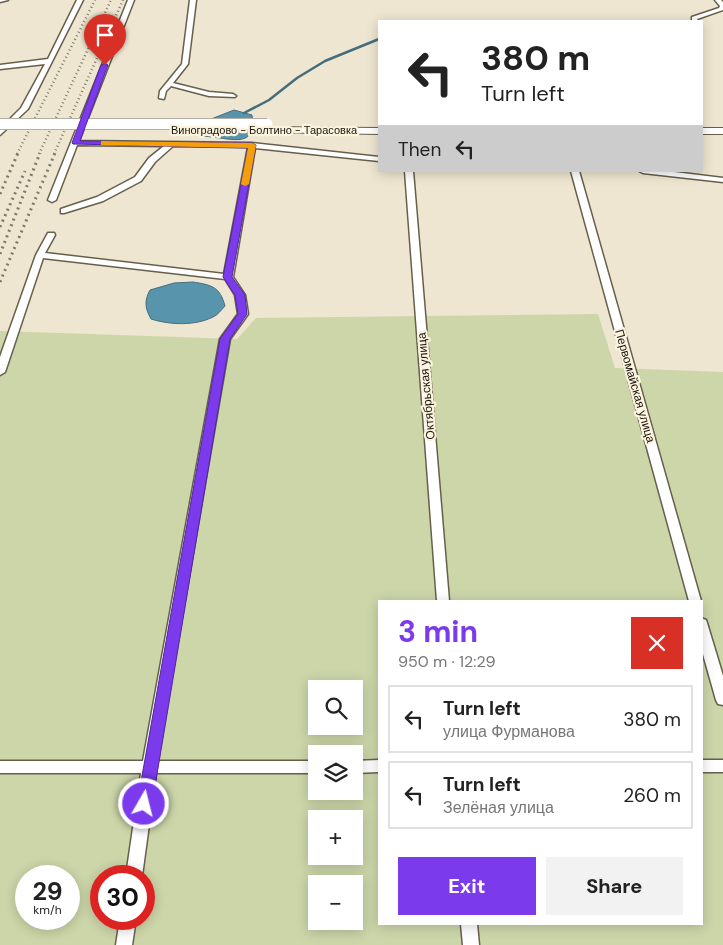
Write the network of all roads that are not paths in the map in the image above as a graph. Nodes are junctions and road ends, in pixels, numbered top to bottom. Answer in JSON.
{"nodes":[{"id":1,"x":0,"y":0,"type":"edge"},
{"id":2,"x":5,"y":0,"type":"edge"},
{"id":3,"x":80,"y":0,"type":"edge"},
{"id":4,"x":131,"y":0,"type":"edge"},
{"id":5,"x":193,"y":0,"type":"edge"},
{"id":6,"x":718,"y":0,"type":"edge"},
{"id":7,"x":695,"y":20,"type":"edge"},
{"id":8,"x":50,"y":61,"type":"junction"},
{"id":9,"x":0,"y":67,"type":"edge"},
{"id":10,"x":170,"y":84,"type":"junction"},
{"id":11,"x":234,"y":96,"type":"dead end"},
{"id":12,"x":162,"y":98,"type":"dead end"},
{"id":13,"x":0,"y":124,"type":"edge"},
{"id":14,"x":378,"y":125,"type":"edge"},
{"id":15,"x":703,"y":125,"type":"edge"},
{"id":16,"x":723,"y":125,"type":"edge"},
{"id":17,"x":267,"y":127,"type":"junction"},
{"id":18,"x":0,"y":131,"type":"edge"},
{"id":19,"x":378,"y":131,"type":"edge"},
{"id":20,"x":703,"y":131,"type":"edge"},
{"id":21,"x":723,"y":132,"type":"edge"},
{"id":22,"x":75,"y":143,"type":"junction"},
{"id":23,"x":172,"y":144,"type":"junction"},
{"id":24,"x":252,"y":145,"type":"junction"},
{"id":25,"x":378,"y":159,"type":"edge"},
{"id":26,"x":409,"y":172,"type":"edge"},
{"id":27,"x":575,"y":172,"type":"edge"},
{"id":28,"x":653,"y":172,"type":"edge"},
{"id":29,"x":723,"y":180,"type":"edge"},
{"id":30,"x":52,"y":200,"type":"dead end"},
{"id":31,"x":64,"y":211,"type":"dead end"},
{"id":32,"x":50,"y":235,"type":"dead end"},
{"id":33,"x":40,"y":255,"type":"junction"},
{"id":34,"x":228,"y":277,"type":"junction"},
{"id":35,"x":0,"y":372,"type":"edge"},
{"id":36,"x":443,"y":600,"type":"edge"},
{"id":37,"x":695,"y":600,"type":"edge"},
{"id":38,"x":703,"y":629,"type":"edge"},
{"id":39,"x":723,"y":700,"type":"edge"},
{"id":40,"x":378,"y":766,"type":"edge"},
{"id":41,"x":703,"y":766,"type":"edge"},
{"id":42,"x":723,"y":766,"type":"edge"},
{"id":43,"x":0,"y":767,"type":"edge"},
{"id":44,"x":308,"y":767,"type":"edge"},
{"id":45,"x":363,"y":767,"type":"edge"},
{"id":46,"x":149,"y":768,"type":"junction"},
{"id":47,"x":136,"y":865,"type":"edge"},
{"id":48,"x":469,"y":925,"type":"edge"},
{"id":49,"x":126,"y":930,"type":"edge"},
{"id":50,"x":124,"y":945,"type":"edge"},
{"id":51,"x":470,"y":945,"type":"edge"}],
"edges":[{"from":1,"to":2,"type":"street"},
{"from":3,"to":8,"type":"street"},
{"from":4,"to":22,"type":"street"},
{"from":5,"to":10,"type":"street"},
{"from":6,"to":7,"type":"street"},
{"from":8,"to":9,"type":"street"},
{"from":8,"to":18,"type":"street"},
{"from":10,"to":11,"type":"street"},
{"from":10,"to":12,"type":"street"},
{"from":13,"to":17,"type":"main road","name":"Виноградово - Болтино - Тарасовка","bridge":true},
{"from":14,"to":17,"type":"main road","name":"Виноградово - Болтино - Тарасовка"},
{"from":15,"to":16,"type":"main road"},
{"from":17,"to":18,"type":"main road","name":"Виноградово - Болтино - Тарасовка"},
{"from":17,"to":19,"type":"main road","name":"Виноградово - Болтино - Тарасовка"},
{"from":20,"to":21,"type":"main road"},
{"from":22,"to":23,"type":"street"},
{"from":22,"to":30,"type":"street"},
{"from":23,"to":24,"type":"street"},
{"from":23,"to":31,"type":"street"},
{"from":24,"to":25,"type":"street"},
{"from":24,"to":34,"type":"street"},
{"from":26,"to":36,"type":"street","name":"Октябрьская улица"},
{"from":27,"to":37,"type":"street","name":"Первомайская улица"},
{"from":28,"to":29,"type":"street"},
{"from":32,"to":33,"type":"street"},
{"from":33,"to":34,"type":"street"},
{"from":33,"to":35,"type":"street"},
{"from":34,"to":46,"type":"street"},
{"from":38,"to":39,"type":"street"},
{"from":40,"to":45,"type":"street"},
{"from":41,"to":42,"type":"street"},
{"from":43,"to":46,"type":"street"},
{"from":44,"to":46,"type":"street"},
{"from":46,"to":47,"type":"street"},
{"from":48,"to":51,"type":"street"},
{"from":49,"to":50,"type":"street"}]}
